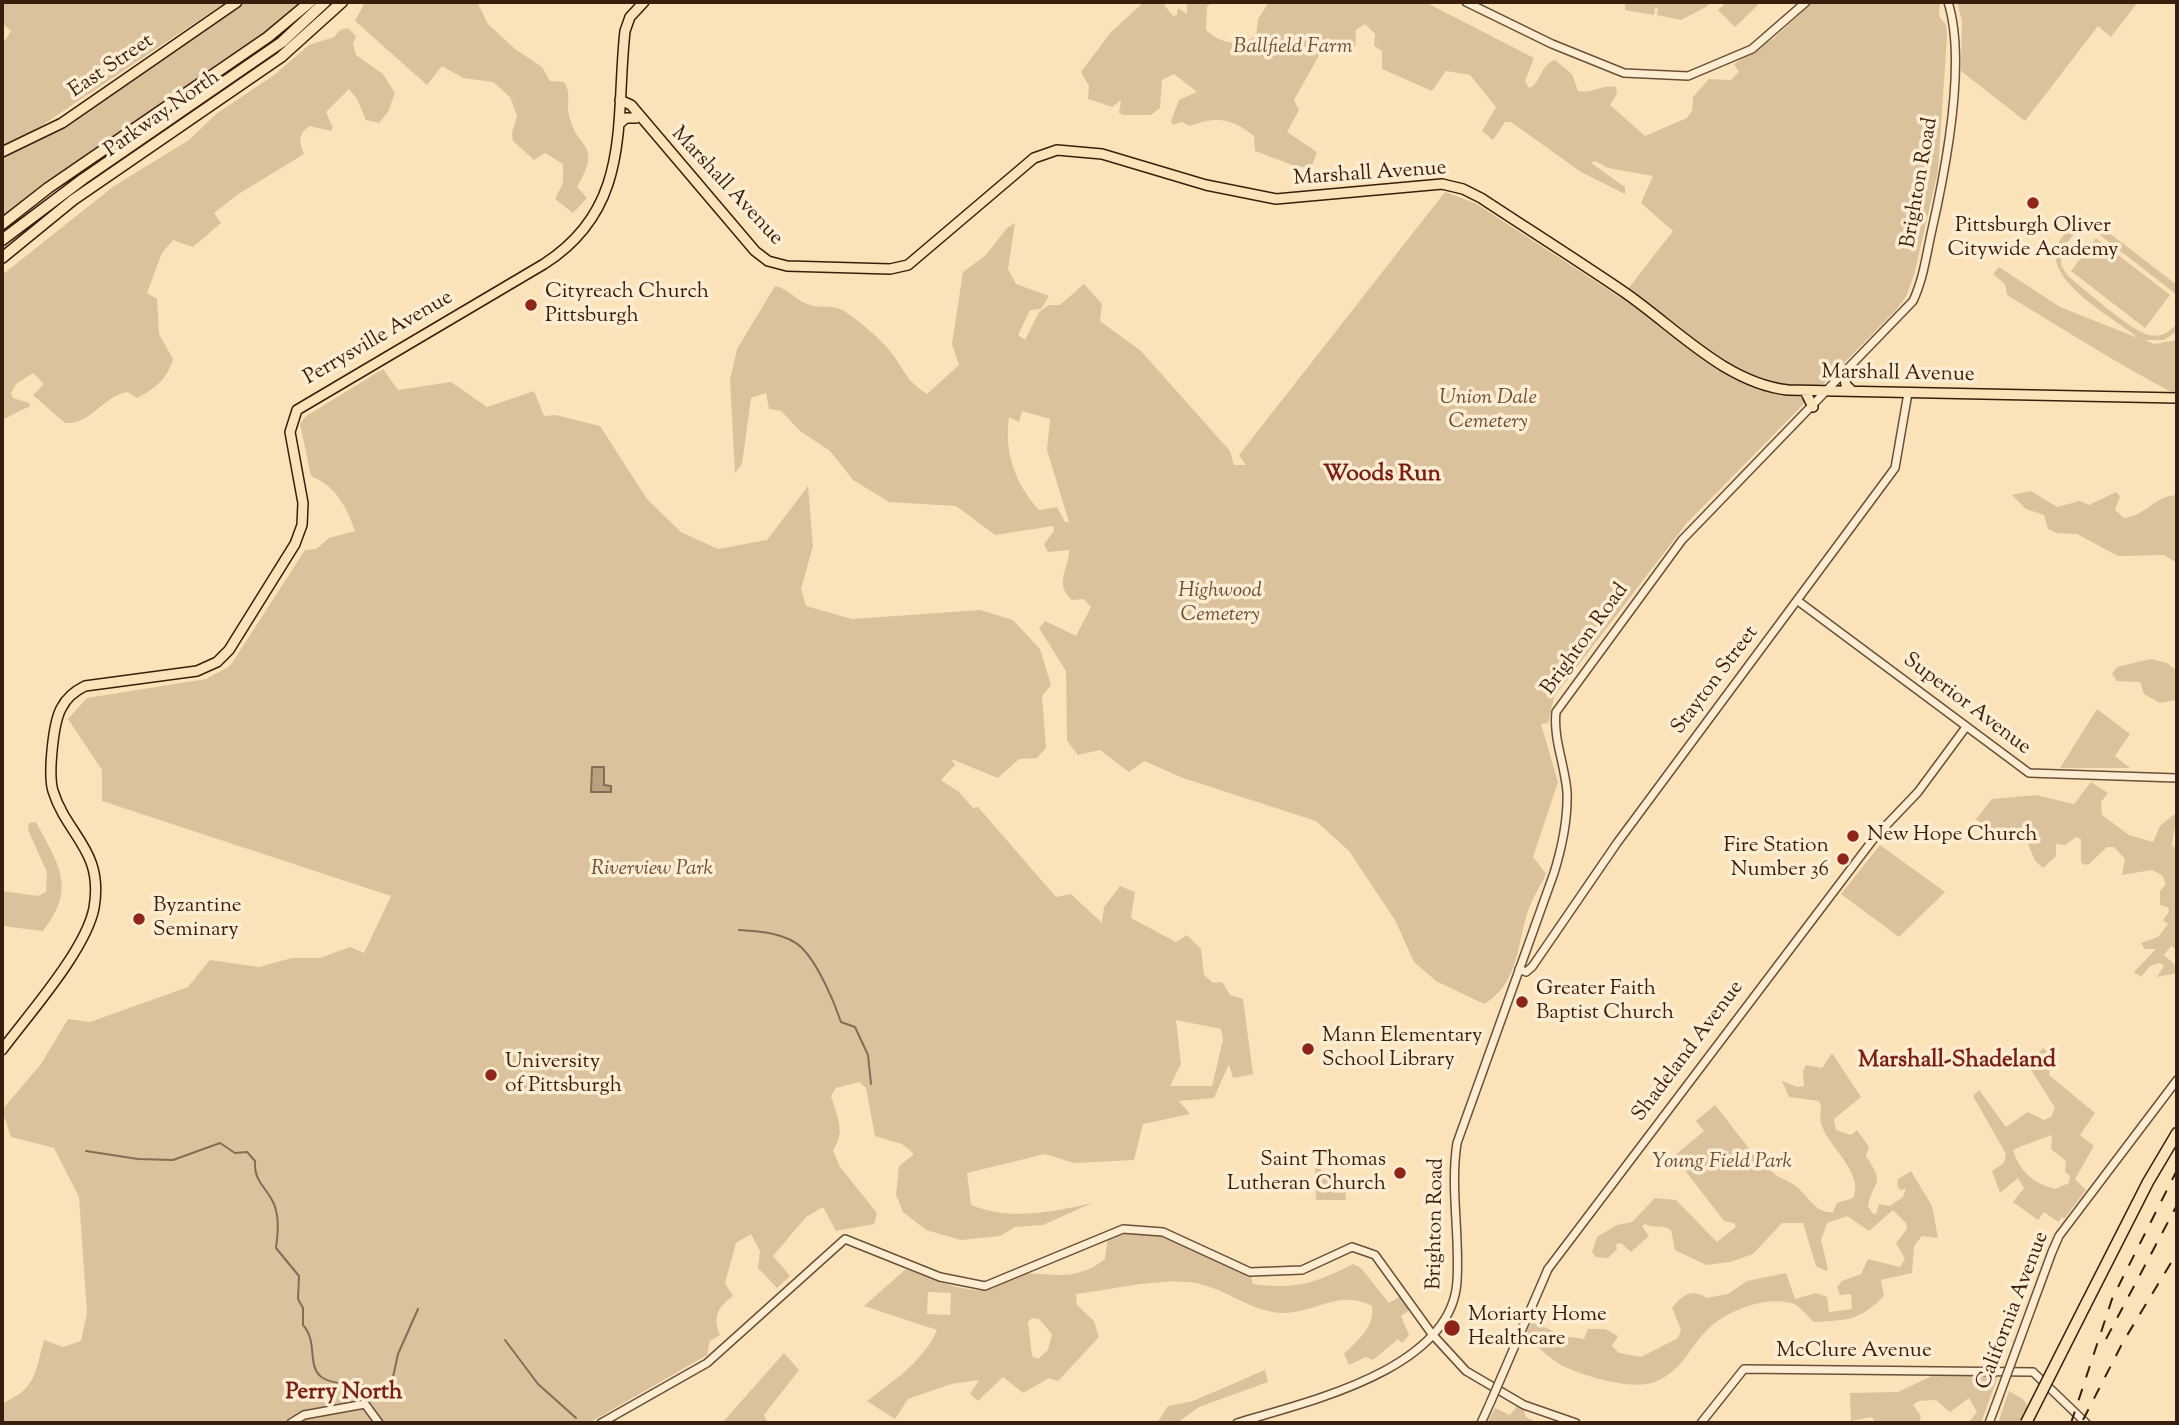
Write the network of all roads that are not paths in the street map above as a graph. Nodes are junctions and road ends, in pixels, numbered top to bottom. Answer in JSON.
{"nodes":[{"id":1,"x":237,"y":2,"type":"edge"},
{"id":2,"x":325,"y":2,"type":"edge"},
{"id":3,"x":342,"y":2,"type":"edge"},
{"id":4,"x":644,"y":2,"type":"edge"},
{"id":5,"x":1466,"y":2,"type":"edge"},
{"id":6,"x":1806,"y":2,"type":"edge"},
{"id":7,"x":1948,"y":2,"type":"edge"},
{"id":8,"x":308,"y":3,"type":"edge"},
{"id":9,"x":620,"y":100,"type":"junction"},
{"id":10,"x":636,"y":118,"type":"junction"},
{"id":11,"x":619,"y":124,"type":"junction"},
{"id":12,"x":652,"y":132,"type":"junction"},
{"id":13,"x":2,"y":152,"type":"edge"},
{"id":14,"x":2,"y":224,"type":"edge"},
{"id":15,"x":2,"y":240,"type":"edge"},
{"id":16,"x":2,"y":258,"type":"edge"},
{"id":17,"x":1844,"y":374,"type":"junction"},
{"id":18,"x":1804,"y":391,"type":"junction"},
{"id":19,"x":1828,"y":391,"type":"junction"},
{"id":20,"x":1852,"y":391,"type":"junction"},
{"id":21,"x":1908,"y":393,"type":"junction"},
{"id":22,"x":2177,"y":398,"type":"edge"},
{"id":23,"x":1813,"y":407,"type":"junction"},
{"id":24,"x":1798,"y":601,"type":"junction"},
{"id":25,"x":1966,"y":727,"type":"junction"},
{"id":26,"x":2177,"y":778,"type":"edge"},
{"id":27,"x":1519,"y":969,"type":"junction"},
{"id":28,"x":2,"y":1051,"type":"edge"},
{"id":29,"x":2177,"y":1080,"type":"edge"},
{"id":30,"x":2177,"y":1133,"type":"edge"},
{"id":31,"x":2177,"y":1145,"type":"edge"},
{"id":32,"x":2088,"y":1308,"type":"junction"},
{"id":33,"x":1432,"y":1334,"type":"junction"},
{"id":34,"x":291,"y":1423,"type":"edge"},
{"id":35,"x":379,"y":1423,"type":"edge"},
{"id":36,"x":601,"y":1423,"type":"edge"},
{"id":37,"x":1237,"y":1423,"type":"edge"},
{"id":38,"x":1480,"y":1423,"type":"edge"},
{"id":39,"x":1576,"y":1423,"type":"edge"},
{"id":40,"x":1701,"y":1423,"type":"edge"},
{"id":41,"x":1989,"y":1423,"type":"edge"},
{"id":42,"x":2026,"y":1423,"type":"edge"},
{"id":43,"x":2034,"y":1423,"type":"edge"},
{"id":44,"x":2087,"y":1423,"type":"edge"}],
"edges":[{"from":1,"to":13,"type":"main road","name":"East Street"},
{"from":2,"to":15,"type":"highway"},
{"from":3,"to":16,"type":"highway","name":"Parkway North"},
{"from":4,"to":9,"type":"main road","name":"Perrysville Avenue"},
{"from":5,"to":6,"type":"street"},
{"from":7,"to":17,"type":"street","name":"Brighton Road"},
{"from":8,"to":14,"type":"highway","name":"Parkway North"},
{"from":9,"to":10,"type":"main road","name":"Marshall Avenue"},
{"from":9,"to":11,"type":"main road","name":"Perrysville Avenue"},
{"from":9,"to":12,"type":"main road","name":"Marshall Avenue"},
{"from":10,"to":11,"type":"main road"},
{"from":10,"to":12,"type":"main road","name":"Marshall Avenue"},
{"from":11,"to":28,"type":"main road","name":"Perrysville Avenue"},
{"from":12,"to":18,"type":"main road","name":"Marshall Avenue"},
{"from":17,"to":19,"type":"street","name":"Brighton Road"},
{"from":17,"to":20,"type":"main road"},
{"from":18,"to":19,"type":"main road","name":"Marshall Avenue"},
{"from":18,"to":23,"type":"main road"},
{"from":19,"to":20,"type":"main road","name":"Marshall Avenue"},
{"from":19,"to":23,"type":"street","name":"Brighton Road"},
{"from":20,"to":21,"type":"main road","name":"Marshall Avenue"},
{"from":21,"to":22,"type":"main road","name":"Marshall Avenue"},
{"from":21,"to":24,"type":"street","name":"Stayton Street"},
{"from":23,"to":27,"type":"street","name":"Brighton Road"},
{"from":24,"to":25,"type":"street","name":"Superior Avenue"},
{"from":24,"to":27,"type":"street","name":"Stayton Street"},
{"from":25,"to":26,"type":"street","name":"Superior Avenue"},
{"from":25,"to":38,"type":"street","name":"Shadeland Avenue","bridge":true},
{"from":27,"to":33,"type":"street","name":"Brighton Road"},
{"from":29,"to":41,"type":"street","name":"California Avenue","bridge":true},
{"from":30,"to":32,"type":"highway"},
{"from":31,"to":32,"type":"highway"},
{"from":32,"to":42,"type":"highway","bridge":true},
{"from":32,"to":43,"type":"highway"},
{"from":33,"to":36,"type":"street"},
{"from":33,"to":37,"type":"street","name":"Brighton Road"},
{"from":33,"to":39,"type":"street"},
{"from":34,"to":35,"type":"street"},
{"from":40,"to":44,"type":"street","name":"McClure Avenue"}]}
